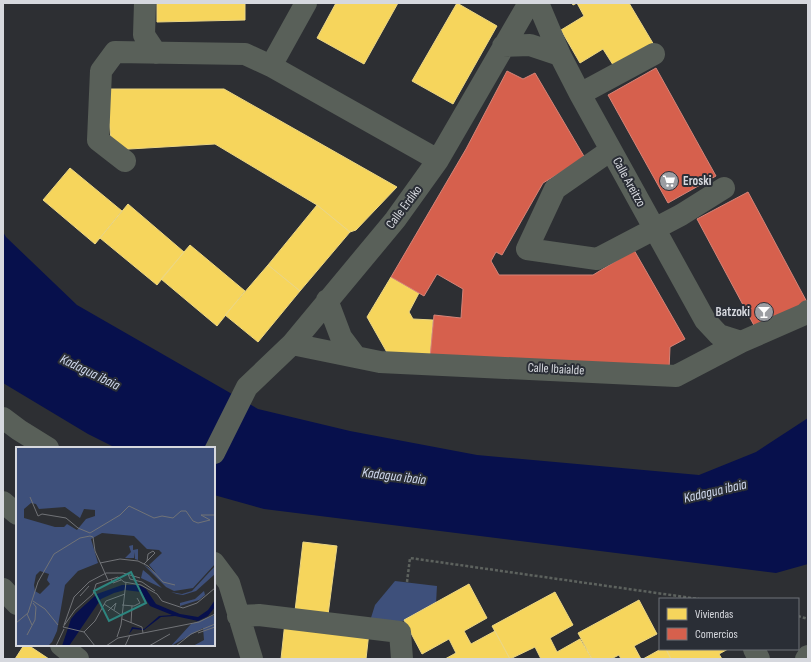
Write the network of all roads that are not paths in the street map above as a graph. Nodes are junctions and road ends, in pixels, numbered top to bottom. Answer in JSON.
{"nodes":[{"id":1,"x":145,"y":3,"type":"edge"},
{"id":2,"x":306,"y":3,"type":"edge"},
{"id":3,"x":529,"y":3,"type":"edge"},
{"id":4,"x":538,"y":3,"type":"edge"},
{"id":5,"x":503,"y":46,"type":"junction"},
{"id":6,"x":156,"y":52,"type":"junction"},
{"id":7,"x":654,"y":54,"type":"dead end"},
{"id":8,"x":560,"y":55,"type":"junction"},
{"id":9,"x":271,"y":66,"type":"junction"},
{"id":10,"x":580,"y":94,"type":"junction"},
{"id":11,"x":611,"y":150,"type":"junction"},
{"id":12,"x":438,"y":160,"type":"junction"},
{"id":13,"x":125,"y":161,"type":"dead end"},
{"id":14,"x":724,"y":188,"type":"dead end"},
{"id":15,"x":654,"y":228,"type":"junction"},
{"id":16,"x":327,"y":300,"type":"junction"},
{"id":17,"x":808,"y":311,"type":"edge"},
{"id":18,"x":705,"y":320,"type":"junction"},
{"id":19,"x":741,"y":342,"type":"junction"},
{"id":20,"x":292,"y":344,"type":"junction"},
{"id":21,"x":356,"y":357,"type":"junction"},
{"id":22,"x":692,"y":368,"type":"junction"},
{"id":23,"x":3,"y":418,"type":"edge"},
{"id":24,"x":46,"y":447,"type":"edge"},
{"id":25,"x":215,"y":451,"type":"edge"},
{"id":26,"x":3,"y":502,"type":"edge"},
{"id":27,"x":16,"y":513,"type":"edge"},
{"id":28,"x":215,"y":564,"type":"edge"},
{"id":29,"x":3,"y":589,"type":"edge"},
{"id":30,"x":16,"y":603,"type":"edge"},
{"id":31,"x":238,"y":616,"type":"junction"},
{"id":32,"x":754,"y":650,"type":"edge"},
{"id":33,"x":401,"y":653,"type":"edge"},
{"id":34,"x":808,"y":656,"type":"edge"},
{"id":35,"x":252,"y":659,"type":"edge"},
{"id":36,"x":759,"y":659,"type":"edge"},
{"id":37,"x":806,"y":659,"type":"edge"}],
"edges":[{"from":1,"to":6,"type":"street"},
{"from":2,"to":9,"type":"street"},
{"from":3,"to":5,"type":"street","name":"Calle Erdiko"},
{"from":4,"to":8,"type":"street","name":"Calle Areitzo"},
{"from":5,"to":8,"type":"street"},
{"from":5,"to":12,"type":"street","name":"Calle Erdiko"},
{"from":6,"to":9,"type":"street"},
{"from":6,"to":13,"type":"street"},
{"from":7,"to":10,"type":"street"},
{"from":8,"to":10,"type":"street","name":"Calle Areitzo"},
{"from":9,"to":12,"type":"street"},
{"from":10,"to":11,"type":"street","name":"Calle Areitzo"},
{"from":11,"to":15,"type":"street","name":"Calle Areitzo"},
{"from":11,"to":15,"type":"street"},
{"from":12,"to":16,"type":"street","name":"Calle Erdiko"},
{"from":14,"to":15,"type":"street"},
{"from":15,"to":18,"type":"street","name":"Calle Areitzo"},
{"from":16,"to":20,"type":"street","name":"Calle Erdiko"},
{"from":16,"to":21,"type":"street"},
{"from":17,"to":19,"type":"street","name":"Calle Ibaialde"},
{"from":18,"to":19,"type":"street","name":"Calle Areitzo"},
{"from":18,"to":22,"type":"street"},
{"from":19,"to":22,"type":"street","name":"Calle Ibaialde"},
{"from":20,"to":21,"type":"street","name":"Calle Ibaialde"},
{"from":20,"to":25,"type":"street","name":"Calle Erdiko"},
{"from":21,"to":22,"type":"street","name":"Calle Ibaialde"},
{"from":23,"to":24,"type":"street"},
{"from":26,"to":27,"type":"street"},
{"from":28,"to":31,"type":"street"},
{"from":29,"to":30,"type":"street"},
{"from":31,"to":33,"type":"street"},
{"from":31,"to":35,"type":"street"},
{"from":32,"to":36,"type":"street"},
{"from":34,"to":37,"type":"street"}]}
